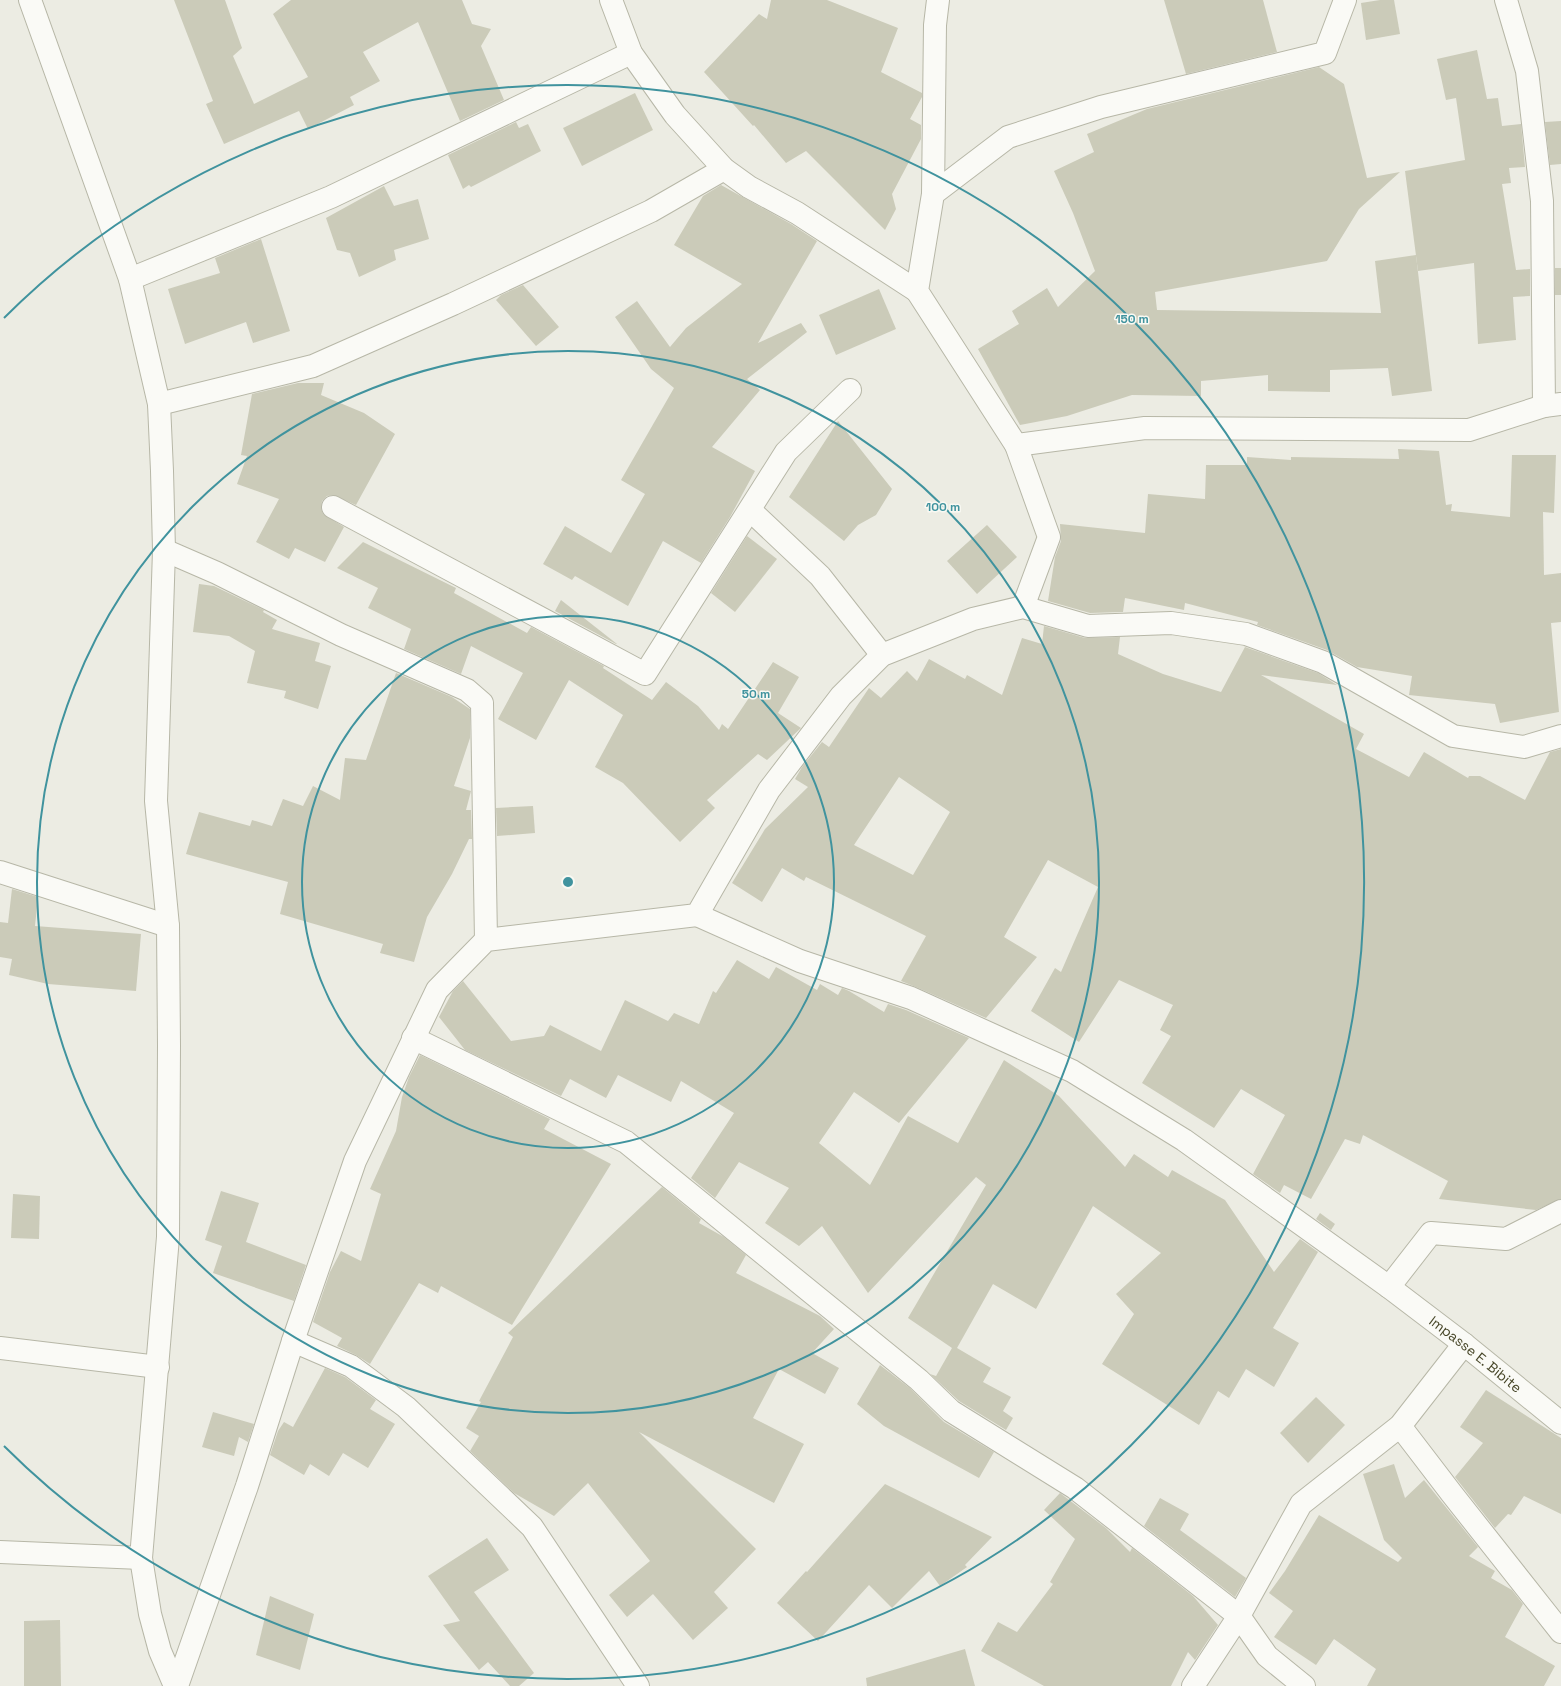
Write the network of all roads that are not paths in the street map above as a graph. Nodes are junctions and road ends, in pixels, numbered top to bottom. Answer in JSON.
{"nodes":[{"id":1,"x":30,"y":0,"type":"edge"},
{"id":2,"x":611,"y":0,"type":"edge"},
{"id":3,"x":938,"y":0,"type":"edge"},
{"id":4,"x":1345,"y":0,"type":"edge"},
{"id":5,"x":1506,"y":0,"type":"edge"},
{"id":6,"x":631,"y":53,"type":"junction"},
{"id":7,"x":724,"y":169,"type":"junction"},
{"id":8,"x":933,"y":194,"type":"junction"},
{"id":9,"x":130,"y":279,"type":"junction"},
{"id":10,"x":917,"y":291,"type":"junction"},
{"id":11,"x":850,"y":390,"type":"dead end"},
{"id":12,"x":158,"y":404,"type":"junction"},
{"id":13,"x":1553,"y":405,"type":"edge"},
{"id":14,"x":1016,"y":445,"type":"junction"},
{"id":15,"x":333,"y":507,"type":"dead end"},
{"id":16,"x":750,"y":510,"type":"junction"},
{"id":17,"x":164,"y":550,"type":"junction"},
{"id":18,"x":1024,"y":607,"type":"junction"},
{"id":19,"x":882,"y":655,"type":"junction"},
{"id":20,"x":1561,"y":736,"type":"edge"},
{"id":21,"x":0,"y":872,"type":"edge"},
{"id":22,"x":697,"y":915,"type":"junction"},
{"id":23,"x":168,"y":926,"type":"junction"},
{"id":24,"x":486,"y":940,"type":"junction"},
{"id":25,"x":413,"y":1038,"type":"junction"},
{"id":26,"x":1561,"y":1211,"type":"edge"},
{"id":27,"x":1389,"y":1287,"type":"junction"},
{"id":28,"x":293,"y":1341,"type":"junction"},
{"id":29,"x":1464,"y":1344,"type":"junction"},
{"id":30,"x":0,"y":1348,"type":"edge"},
{"id":31,"x":158,"y":1367,"type":"junction"},
{"id":32,"x":1561,"y":1423,"type":"edge"},
{"id":33,"x":1400,"y":1426,"type":"junction"},
{"id":34,"x":0,"y":1552,"type":"edge"},
{"id":35,"x":141,"y":1558,"type":"junction"},
{"id":36,"x":1239,"y":1616,"type":"junction"},
{"id":37,"x":1561,"y":1632,"type":"edge"},
{"id":38,"x":176,"y":1686,"type":"edge"},
{"id":39,"x":638,"y":1686,"type":"edge"},
{"id":40,"x":1193,"y":1686,"type":"edge"},
{"id":41,"x":1304,"y":1686,"type":"edge"}],
"edges":[{"from":1,"to":9,"type":"street"},
{"from":2,"to":6,"type":"street"},
{"from":3,"to":8,"type":"street"},
{"from":4,"to":8,"type":"street"},
{"from":5,"to":13,"type":"street"},
{"from":6,"to":7,"type":"street"},
{"from":6,"to":9,"type":"street"},
{"from":7,"to":10,"type":"street"},
{"from":7,"to":12,"type":"street"},
{"from":8,"to":10,"type":"street"},
{"from":9,"to":12,"type":"street"},
{"from":10,"to":14,"type":"street"},
{"from":11,"to":16,"type":"street"},
{"from":12,"to":17,"type":"street"},
{"from":13,"to":14,"type":"street"},
{"from":14,"to":18,"type":"street"},
{"from":15,"to":16,"type":"street"},
{"from":16,"to":19,"type":"street"},
{"from":17,"to":23,"type":"street"},
{"from":17,"to":24,"type":"street"},
{"from":18,"to":19,"type":"street"},
{"from":18,"to":20,"type":"street"},
{"from":19,"to":22,"type":"street"},
{"from":21,"to":23,"type":"street"},
{"from":22,"to":24,"type":"street"},
{"from":22,"to":27,"type":"street","name":"Impasse E. Bibite"},
{"from":23,"to":31,"type":"street"},
{"from":24,"to":25,"type":"street"},
{"from":25,"to":28,"type":"street"},
{"from":25,"to":36,"type":"street"},
{"from":26,"to":27,"type":"street"},
{"from":27,"to":29,"type":"street","name":"Impasse E. Bibite"},
{"from":28,"to":38,"type":"street"},
{"from":28,"to":39,"type":"street"},
{"from":29,"to":32,"type":"street","name":"Impasse E. Bibite"},
{"from":29,"to":33,"type":"street"},
{"from":30,"to":31,"type":"street"},
{"from":31,"to":35,"type":"street"},
{"from":33,"to":36,"type":"street"},
{"from":33,"to":37,"type":"street"},
{"from":34,"to":35,"type":"street"},
{"from":35,"to":38,"type":"street"},
{"from":36,"to":40,"type":"street"},
{"from":36,"to":41,"type":"street"}]}
